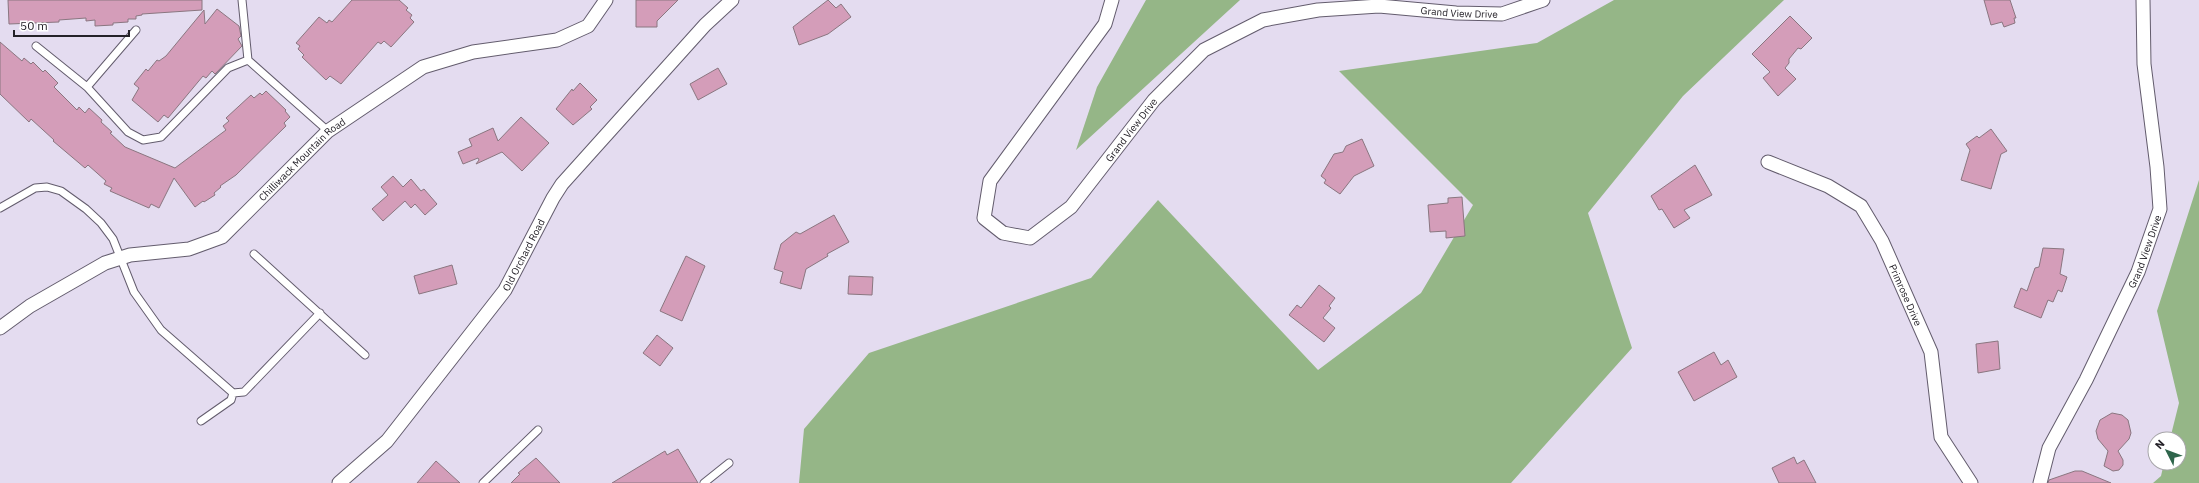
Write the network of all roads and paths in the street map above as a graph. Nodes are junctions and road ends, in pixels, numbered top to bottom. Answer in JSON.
{"nodes":[{"id":1,"x":242,"y":0,"type":"edge"},
{"id":2,"x":606,"y":0,"type":"edge"},
{"id":3,"x":732,"y":0,"type":"edge"},
{"id":4,"x":1112,"y":0,"type":"edge"},
{"id":5,"x":1543,"y":0,"type":"edge"},
{"id":6,"x":2143,"y":0,"type":"edge"},
{"id":7,"x":136,"y":30,"type":"dead end"},
{"id":8,"x":36,"y":46,"type":"dead end"},
{"id":9,"x":248,"y":60,"type":"junction"},
{"id":10,"x":87,"y":87,"type":"junction"},
{"id":11,"x":328,"y":131,"type":"junction"},
{"id":12,"x":1768,"y":162,"type":"dead end"},
{"id":13,"x":0,"y":208,"type":"edge"},
{"id":14,"x":254,"y":254,"type":"dead end"},
{"id":15,"x":120,"y":257,"type":"junction"},
{"id":16,"x":320,"y":314,"type":"junction"},
{"id":17,"x":0,"y":328,"type":"edge"},
{"id":18,"x":365,"y":355,"type":"dead end"},
{"id":19,"x":233,"y":393,"type":"junction"},
{"id":20,"x":201,"y":421,"type":"dead end"},
{"id":21,"x":538,"y":430,"type":"dead end"},
{"id":22,"x":728,"y":463,"type":"dead end"},
{"id":23,"x":339,"y":483,"type":"edge"},
{"id":24,"x":482,"y":483,"type":"edge"},
{"id":25,"x":704,"y":483,"type":"edge"},
{"id":26,"x":1971,"y":483,"type":"edge"},
{"id":27,"x":2040,"y":483,"type":"edge"}],
"edges":[{"from":1,"to":9,"type":"lane"},
{"from":2,"to":11,"type":"street","name":"Chilliwack Mountain Road"},
{"from":3,"to":23,"type":"street","name":"Old Orchard Road"},
{"from":4,"to":5,"type":"street","name":"Grand View Drive"},
{"from":6,"to":27,"type":"street","name":"Grand View Drive"},
{"from":7,"to":10,"type":"lane"},
{"from":8,"to":10,"type":"lane"},
{"from":9,"to":10,"type":"lane"},
{"from":9,"to":11,"type":"lane"},
{"from":11,"to":15,"type":"street","name":"Chilliwack Mountain Road"},
{"from":12,"to":26,"type":"street","name":"Primrose Drive"},
{"from":13,"to":15,"type":"lane"},
{"from":14,"to":16,"type":"lane"},
{"from":15,"to":17,"type":"street","name":"Chilliwack Mountain Road"},
{"from":15,"to":19,"type":"lane"},
{"from":16,"to":18,"type":"lane"},
{"from":16,"to":19,"type":"lane"},
{"from":19,"to":20,"type":"lane"},
{"from":21,"to":24,"type":"lane"},
{"from":22,"to":25,"type":"lane"}]}
